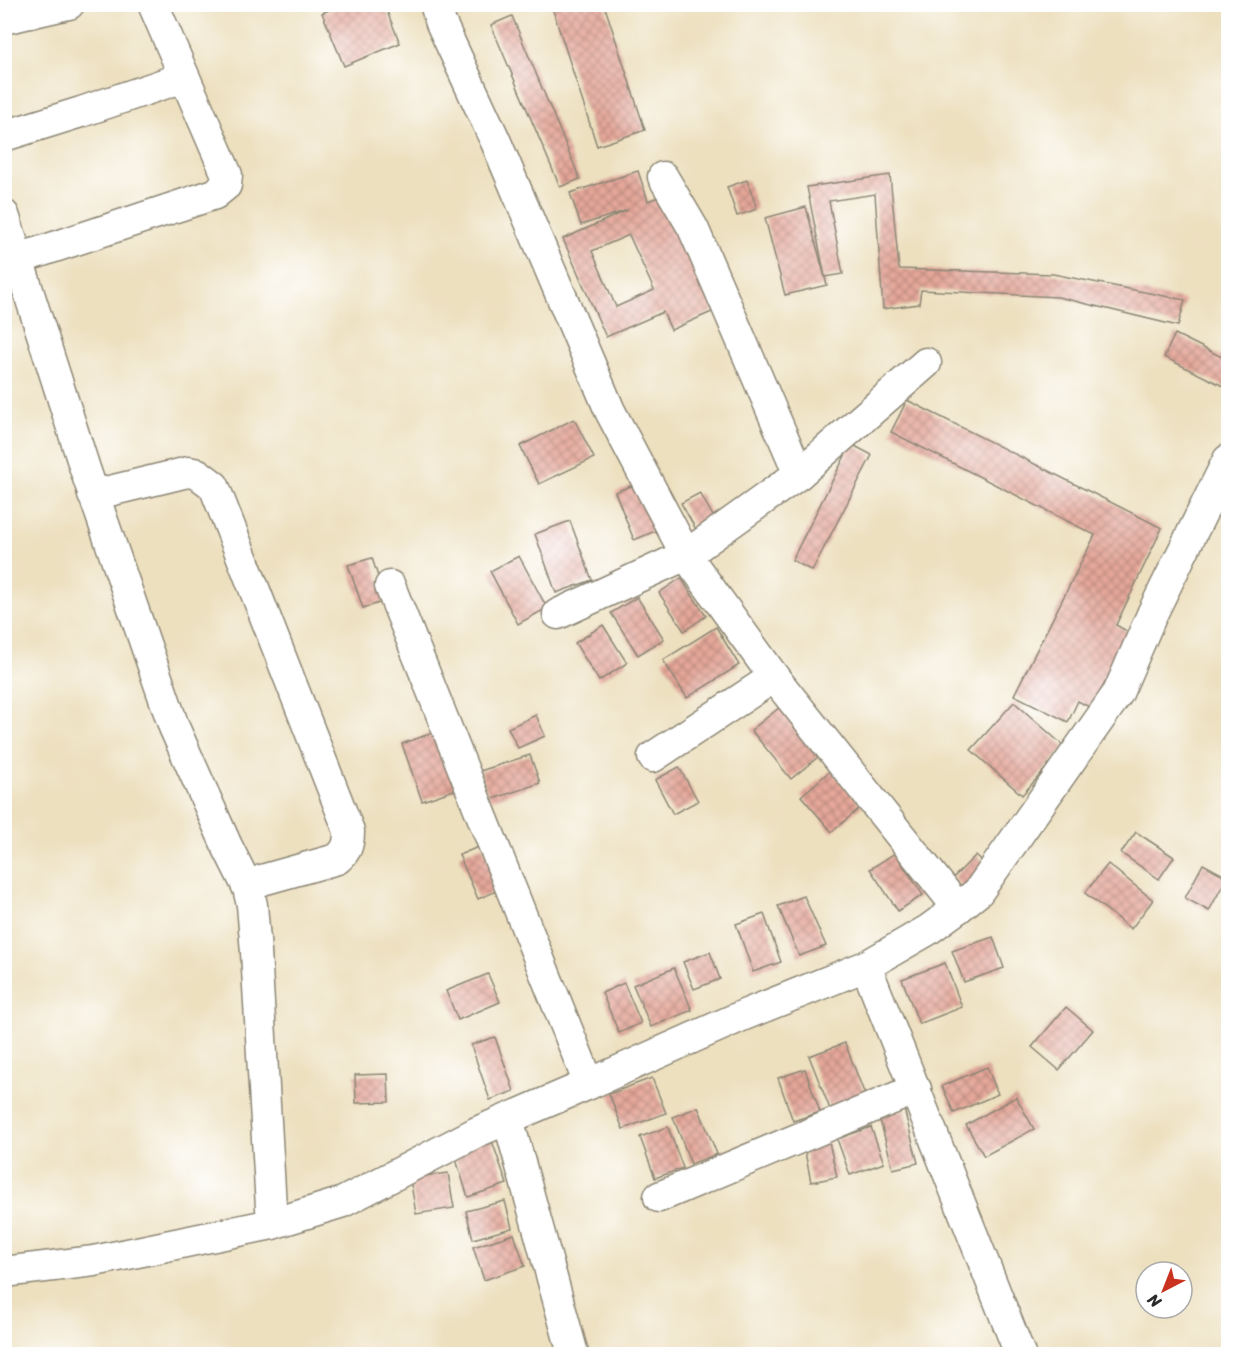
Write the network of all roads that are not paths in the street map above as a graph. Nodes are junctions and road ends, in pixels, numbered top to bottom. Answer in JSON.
{"nodes":[{"id":1,"x":69,"y":4,"type":"edge"},
{"id":2,"x":153,"y":4,"type":"edge"},
{"id":3,"x":435,"y":4,"type":"edge"},
{"id":4,"x":4,"y":19,"type":"edge"},
{"id":5,"x":184,"y":77,"type":"junction"},
{"id":6,"x":4,"y":136,"type":"edge"},
{"id":7,"x":663,"y":177,"type":"dead end"},
{"id":8,"x":4,"y":215,"type":"edge"},
{"id":9,"x":18,"y":259,"type":"junction"},
{"id":10,"x":926,"y":363,"type":"dead end"},
{"id":11,"x":799,"y":474,"type":"junction"},
{"id":12,"x":1224,"y":478,"type":"edge"},
{"id":13,"x":93,"y":495,"type":"junction"},
{"id":14,"x":686,"y":555,"type":"junction"},
{"id":15,"x":390,"y":586,"type":"dead end"},
{"id":16,"x":558,"y":614,"type":"dead end"},
{"id":17,"x":774,"y":677,"type":"junction"},
{"id":18,"x":653,"y":757,"type":"dead end"},
{"id":19,"x":248,"y":888,"type":"junction"},
{"id":20,"x":958,"y":908,"type":"junction"},
{"id":21,"x":866,"y":966,"type":"junction"},
{"id":22,"x":588,"y":1084,"type":"junction"},
{"id":23,"x":916,"y":1089,"type":"junction"},
{"id":24,"x":508,"y":1119,"type":"junction"},
{"id":25,"x":659,"y":1197,"type":"dead end"},
{"id":26,"x":272,"y":1224,"type":"junction"},
{"id":27,"x":4,"y":1272,"type":"edge"},
{"id":28,"x":573,"y":1354,"type":"edge"},
{"id":29,"x":1020,"y":1354,"type":"edge"}],
"edges":[{"from":1,"to":4,"type":"street"},
{"from":2,"to":5,"type":"street"},
{"from":3,"to":14,"type":"street"},
{"from":5,"to":6,"type":"street"},
{"from":5,"to":9,"type":"street"},
{"from":7,"to":11,"type":"street"},
{"from":8,"to":9,"type":"street"},
{"from":9,"to":13,"type":"street"},
{"from":10,"to":11,"type":"street"},
{"from":11,"to":14,"type":"street"},
{"from":12,"to":20,"type":"street"},
{"from":13,"to":19,"type":"street"},
{"from":13,"to":19,"type":"street"},
{"from":14,"to":16,"type":"street"},
{"from":14,"to":17,"type":"street"},
{"from":15,"to":22,"type":"street"},
{"from":17,"to":18,"type":"street"},
{"from":17,"to":20,"type":"street"},
{"from":19,"to":26,"type":"street"},
{"from":20,"to":21,"type":"street"},
{"from":21,"to":22,"type":"street"},
{"from":21,"to":23,"type":"street"},
{"from":22,"to":24,"type":"street"},
{"from":23,"to":25,"type":"street"},
{"from":23,"to":29,"type":"street"},
{"from":24,"to":26,"type":"street"},
{"from":24,"to":28,"type":"street"},
{"from":26,"to":27,"type":"street"}]}
